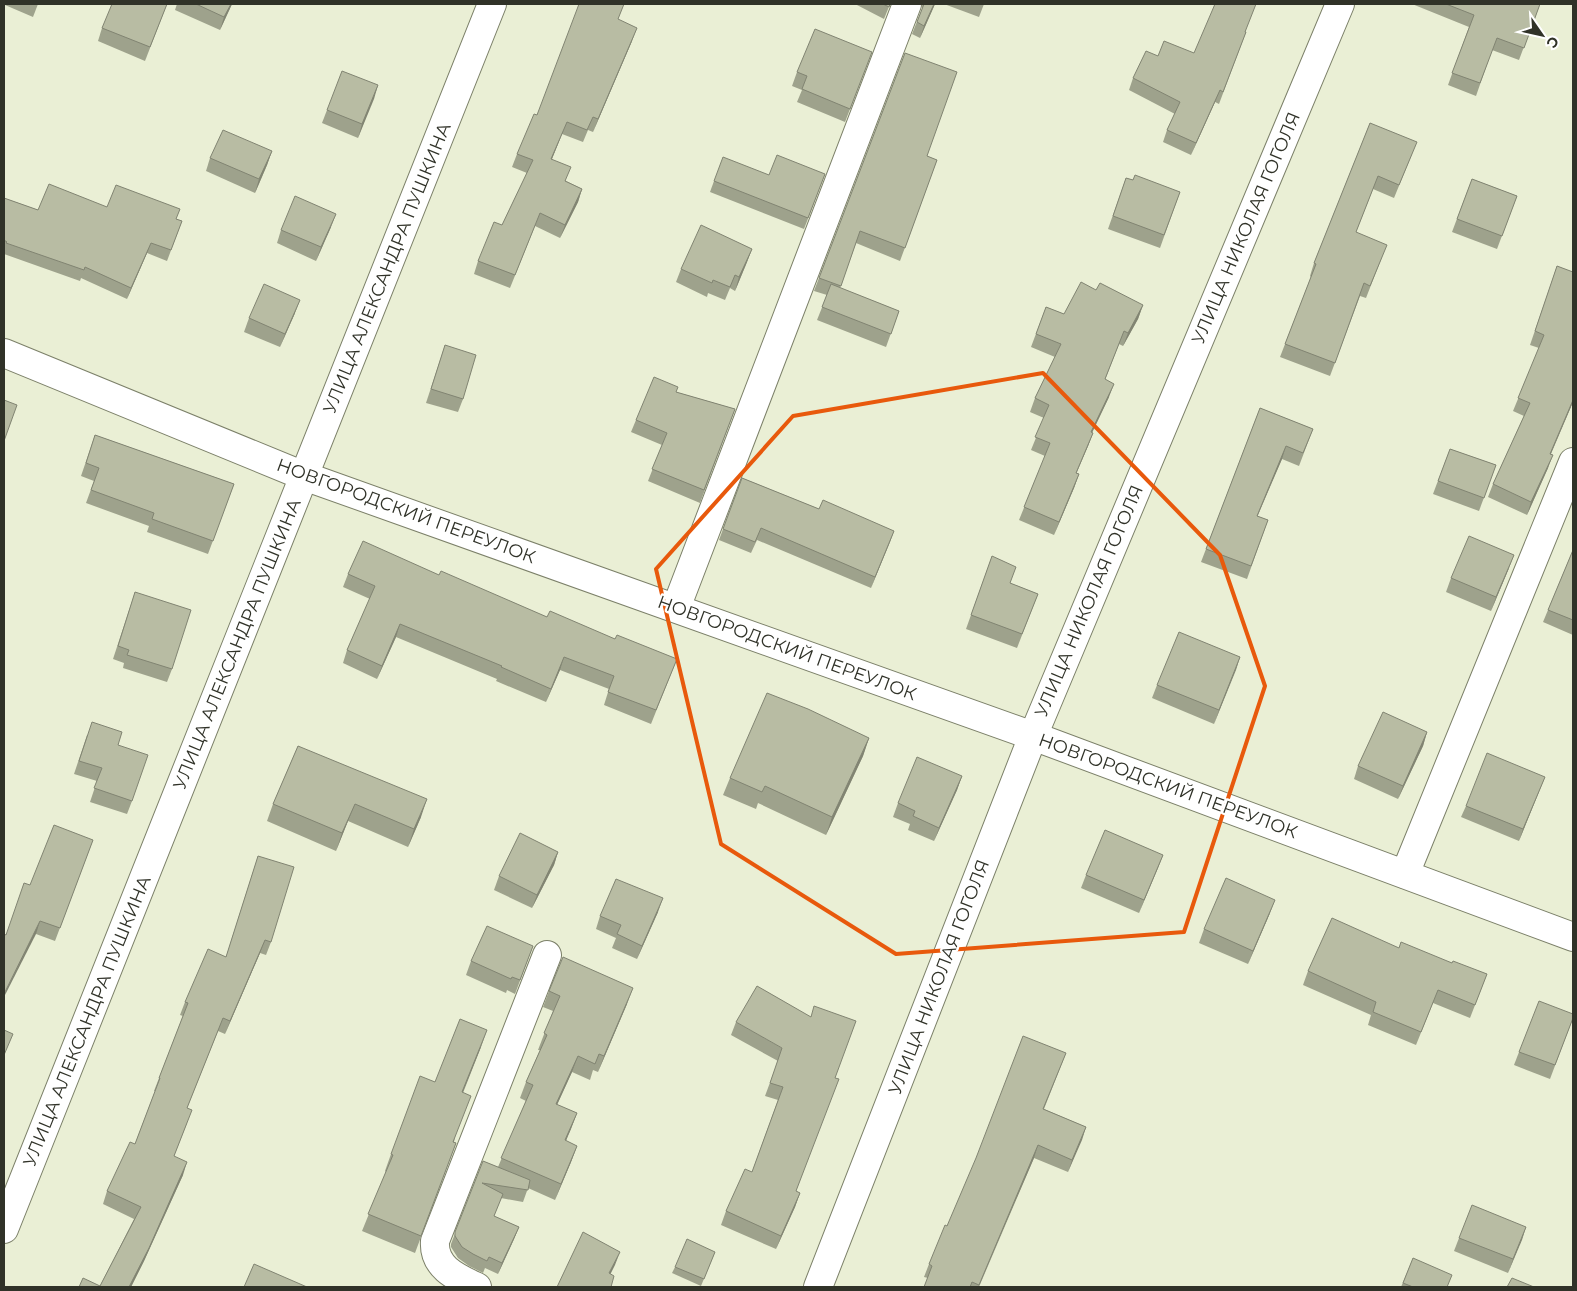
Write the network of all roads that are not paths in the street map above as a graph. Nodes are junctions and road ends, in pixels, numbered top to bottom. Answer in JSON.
{"nodes":[{"id":1,"x":492,"y":4,"type":"edge"},
{"id":2,"x":907,"y":4,"type":"edge"},
{"id":3,"x":1340,"y":4,"type":"edge"},
{"id":4,"x":4,"y":353,"type":"edge"},
{"id":5,"x":1573,"y":462,"type":"edge"},
{"id":6,"x":304,"y":476,"type":"junction"},
{"id":7,"x":676,"y":608,"type":"junction"},
{"id":8,"x":1033,"y":736,"type":"junction"},
{"id":9,"x":1404,"y":874,"type":"junction"},
{"id":10,"x":1573,"y":937,"type":"edge"},
{"id":11,"x":547,"y":955,"type":"dead end"},
{"id":12,"x":4,"y":1229,"type":"edge"},
{"id":13,"x":477,"y":1287,"type":"edge"},
{"id":14,"x":818,"y":1287,"type":"edge"}],
"edges":[{"from":1,"to":6,"type":"street","name":"УЛИЦА АЛЕКСАНДРА ПУШКИНА"},
{"from":2,"to":7,"type":"street"},
{"from":3,"to":8,"type":"street","name":"УЛИЦА НИКОЛАЯ ГОГОЛЯ"},
{"from":4,"to":6,"type":"street","name":"НОВГОРОДСКИЙ ПЕРЕУЛОК"},
{"from":5,"to":9,"type":"street"},
{"from":6,"to":7,"type":"street","name":"НОВГОРОДСКИЙ ПЕРЕУЛОК"},
{"from":6,"to":12,"type":"street","name":"УЛИЦА АЛЕКСАНДРА ПУШКИНА"},
{"from":7,"to":8,"type":"street","name":"НОВГОРОДСКИЙ ПЕРЕУЛОК"},
{"from":8,"to":9,"type":"street","name":"НОВГОРОДСКИЙ ПЕРЕУЛОК"},
{"from":8,"to":14,"type":"street","name":"УЛИЦА НИКОЛАЯ ГОГОЛЯ"},
{"from":9,"to":10,"type":"street","name":"НОВГОРОДСКИЙ ПЕРЕУЛОК"},
{"from":11,"to":13,"type":"street"}]}
